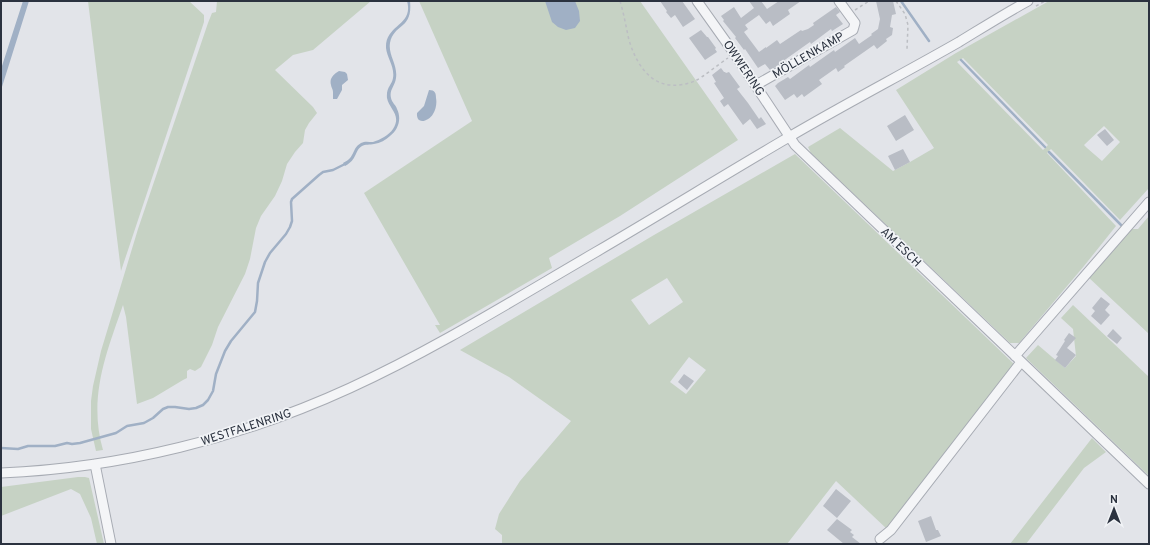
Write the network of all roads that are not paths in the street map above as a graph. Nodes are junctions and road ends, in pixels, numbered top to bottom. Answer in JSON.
{"nodes":[{"id":1,"x":697,"y":1,"type":"edge"},
{"id":2,"x":840,"y":1,"type":"edge"},
{"id":3,"x":1028,"y":1,"type":"edge"},
{"id":4,"x":756,"y":85,"type":"junction"},
{"id":5,"x":790,"y":136,"type":"junction"},
{"id":6,"x":1149,"y":202,"type":"edge"},
{"id":7,"x":1018,"y":359,"type":"junction"},
{"id":8,"x":95,"y":464,"type":"junction"},
{"id":9,"x":1,"y":473,"type":"edge"},
{"id":10,"x":1149,"y":484,"type":"edge"},
{"id":11,"x":880,"y":539,"type":"dead end"},
{"id":12,"x":111,"y":544,"type":"edge"}],
"edges":[{"from":1,"to":4,"type":"street","name":"OWWERING"},
{"from":2,"to":4,"type":"street","name":"MÖLLENKAMP"},
{"from":3,"to":5,"type":"street","name":"WESTFALENRING"},
{"from":4,"to":5,"type":"street","name":"OWWERING"},
{"from":5,"to":7,"type":"street","name":"AM ESCH"},
{"from":5,"to":8,"type":"street","name":"WESTFALENRING"},
{"from":6,"to":7,"type":"street"},
{"from":7,"to":10,"type":"street","name":"AM ESCH"},
{"from":7,"to":11,"type":"street"},
{"from":8,"to":9,"type":"street","name":"WESTFALENRING"},
{"from":8,"to":12,"type":"street"}]}
